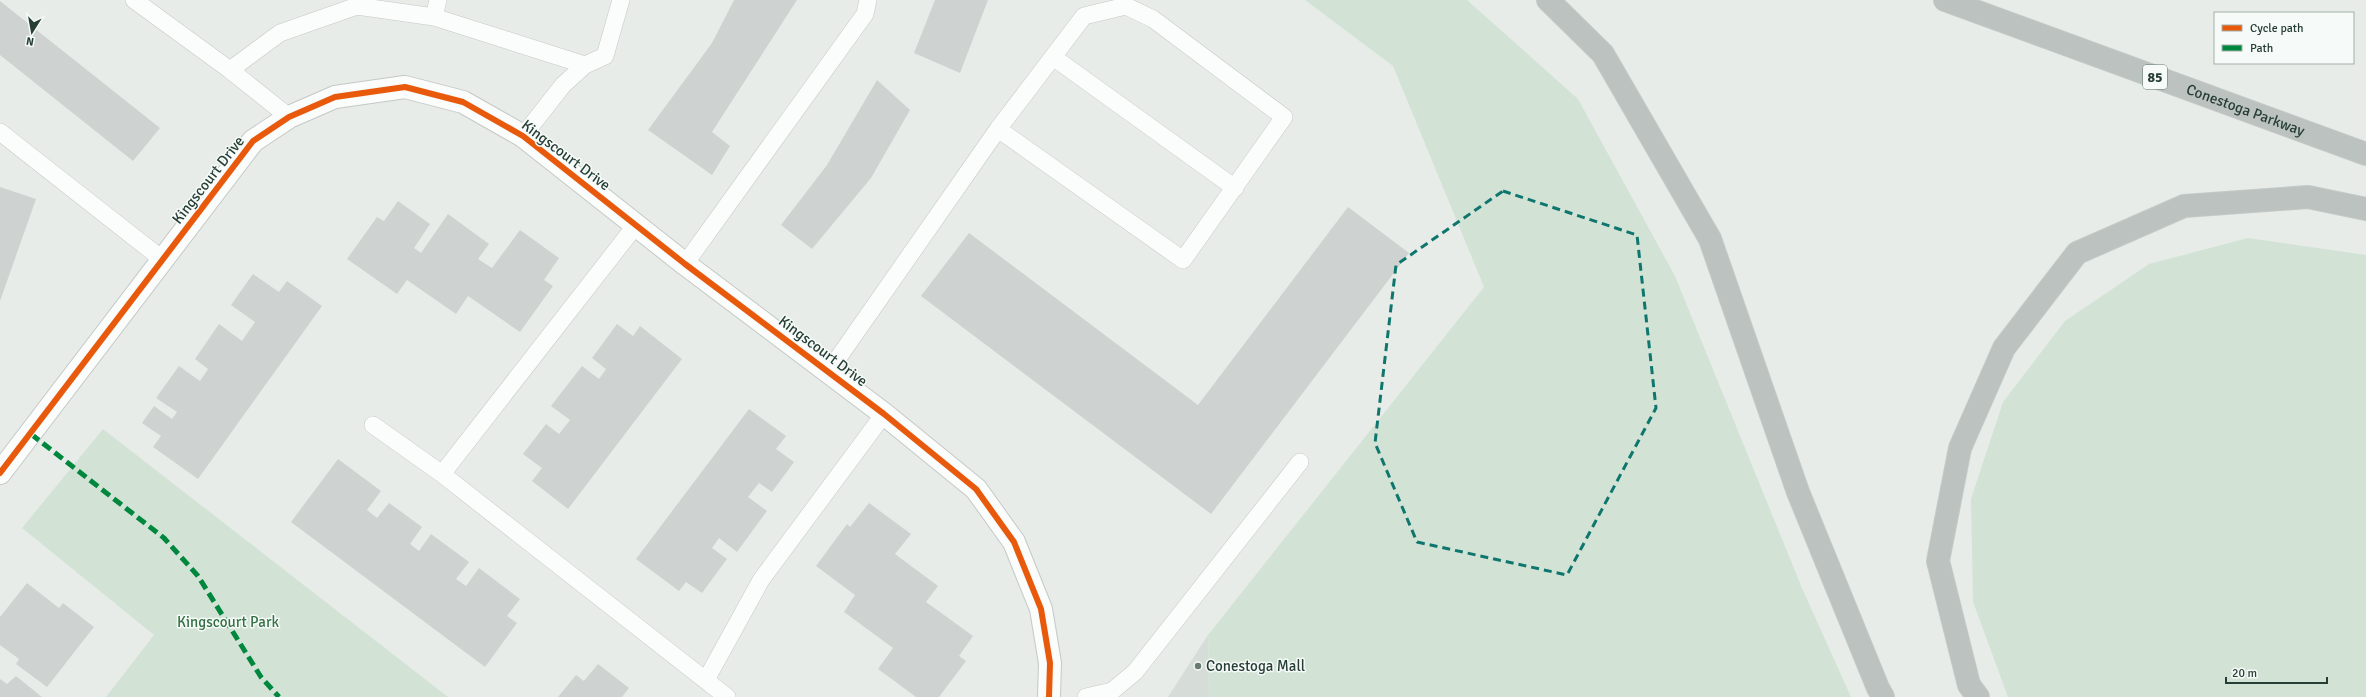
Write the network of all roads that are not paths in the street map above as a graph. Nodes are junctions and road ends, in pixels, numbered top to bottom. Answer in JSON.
{"nodes":[{"id":1,"x":134,"y":0,"type":"edge"},
{"id":2,"x":438,"y":0,"type":"edge"},
{"id":3,"x":621,"y":0,"type":"edge"},
{"id":4,"x":868,"y":0,"type":"edge"},
{"id":5,"x":1548,"y":0,"type":"edge"},
{"id":6,"x":1945,"y":0,"type":"edge"},
{"id":7,"x":378,"y":5,"type":"edge"},
{"id":8,"x":434,"y":18,"type":"junction"},
{"id":9,"x":1053,"y":57,"type":"junction"},
{"id":10,"x":585,"y":65,"type":"junction"},
{"id":11,"x":230,"y":70,"type":"junction"},
{"id":12,"x":288,"y":117,"type":"junction"},
{"id":13,"x":998,"y":129,"type":"junction"},
{"id":14,"x":0,"y":132,"type":"edge"},
{"id":15,"x":523,"y":136,"type":"junction"},
{"id":16,"x":2366,"y":154,"type":"edge"},
{"id":17,"x":1235,"y":188,"type":"junction"},
{"id":18,"x":2366,"y":209,"type":"edge"},
{"id":19,"x":636,"y":225,"type":"junction"},
{"id":20,"x":163,"y":260,"type":"junction"},
{"id":21,"x":686,"y":264,"type":"junction"},
{"id":22,"x":828,"y":371,"type":"junction"},
{"id":23,"x":884,"y":414,"type":"junction"},
{"id":24,"x":373,"y":425,"type":"dead end"},
{"id":25,"x":1300,"y":462,"type":"dead end"},
{"id":26,"x":0,"y":472,"type":"edge"},
{"id":27,"x":442,"y":474,"type":"junction"},
{"id":28,"x":706,"y":680,"type":"junction"},
{"id":29,"x":727,"y":697,"type":"edge"},
{"id":30,"x":1048,"y":697,"type":"edge"},
{"id":31,"x":1086,"y":697,"type":"edge"},
{"id":32,"x":1883,"y":697,"type":"edge"},
{"id":33,"x":1978,"y":697,"type":"edge"}],
"edges":[{"from":1,"to":11,"type":"lane"},
{"from":2,"to":8,"type":"lane"},
{"from":3,"to":10,"type":"lane"},
{"from":4,"to":21,"type":"lane"},
{"from":5,"to":32,"type":"highway"},
{"from":6,"to":16,"type":"highway","name":"Conestoga Parkway","number":"85"},
{"from":7,"to":8,"type":"lane"},
{"from":7,"to":11,"type":"lane"},
{"from":8,"to":10,"type":"lane"},
{"from":9,"to":13,"type":"lane"},
{"from":9,"to":17,"type":"lane"},
{"from":9,"to":17,"type":"lane"},
{"from":10,"to":15,"type":"lane"},
{"from":11,"to":12,"type":"lane"},
{"from":12,"to":15,"type":"street","name":"Kingscourt Drive"},
{"from":12,"to":20,"type":"street","name":"Kingscourt Drive"},
{"from":13,"to":17,"type":"lane"},
{"from":13,"to":22,"type":"lane"},
{"from":14,"to":20,"type":"lane"},
{"from":15,"to":19,"type":"street","name":"Kingscourt Drive"},
{"from":18,"to":33,"type":"highway"},
{"from":19,"to":21,"type":"street","name":"Kingscourt Drive"},
{"from":19,"to":27,"type":"lane"},
{"from":20,"to":26,"type":"street","name":"Kingscourt Drive"},
{"from":21,"to":22,"type":"street","name":"Kingscourt Drive"},
{"from":22,"to":23,"type":"street","name":"Kingscourt Drive"},
{"from":23,"to":28,"type":"lane"},
{"from":23,"to":30,"type":"street","name":"Kingscourt Drive"},
{"from":24,"to":27,"type":"lane"},
{"from":25,"to":31,"type":"lane"},
{"from":27,"to":28,"type":"lane"},
{"from":28,"to":29,"type":"lane"}]}
